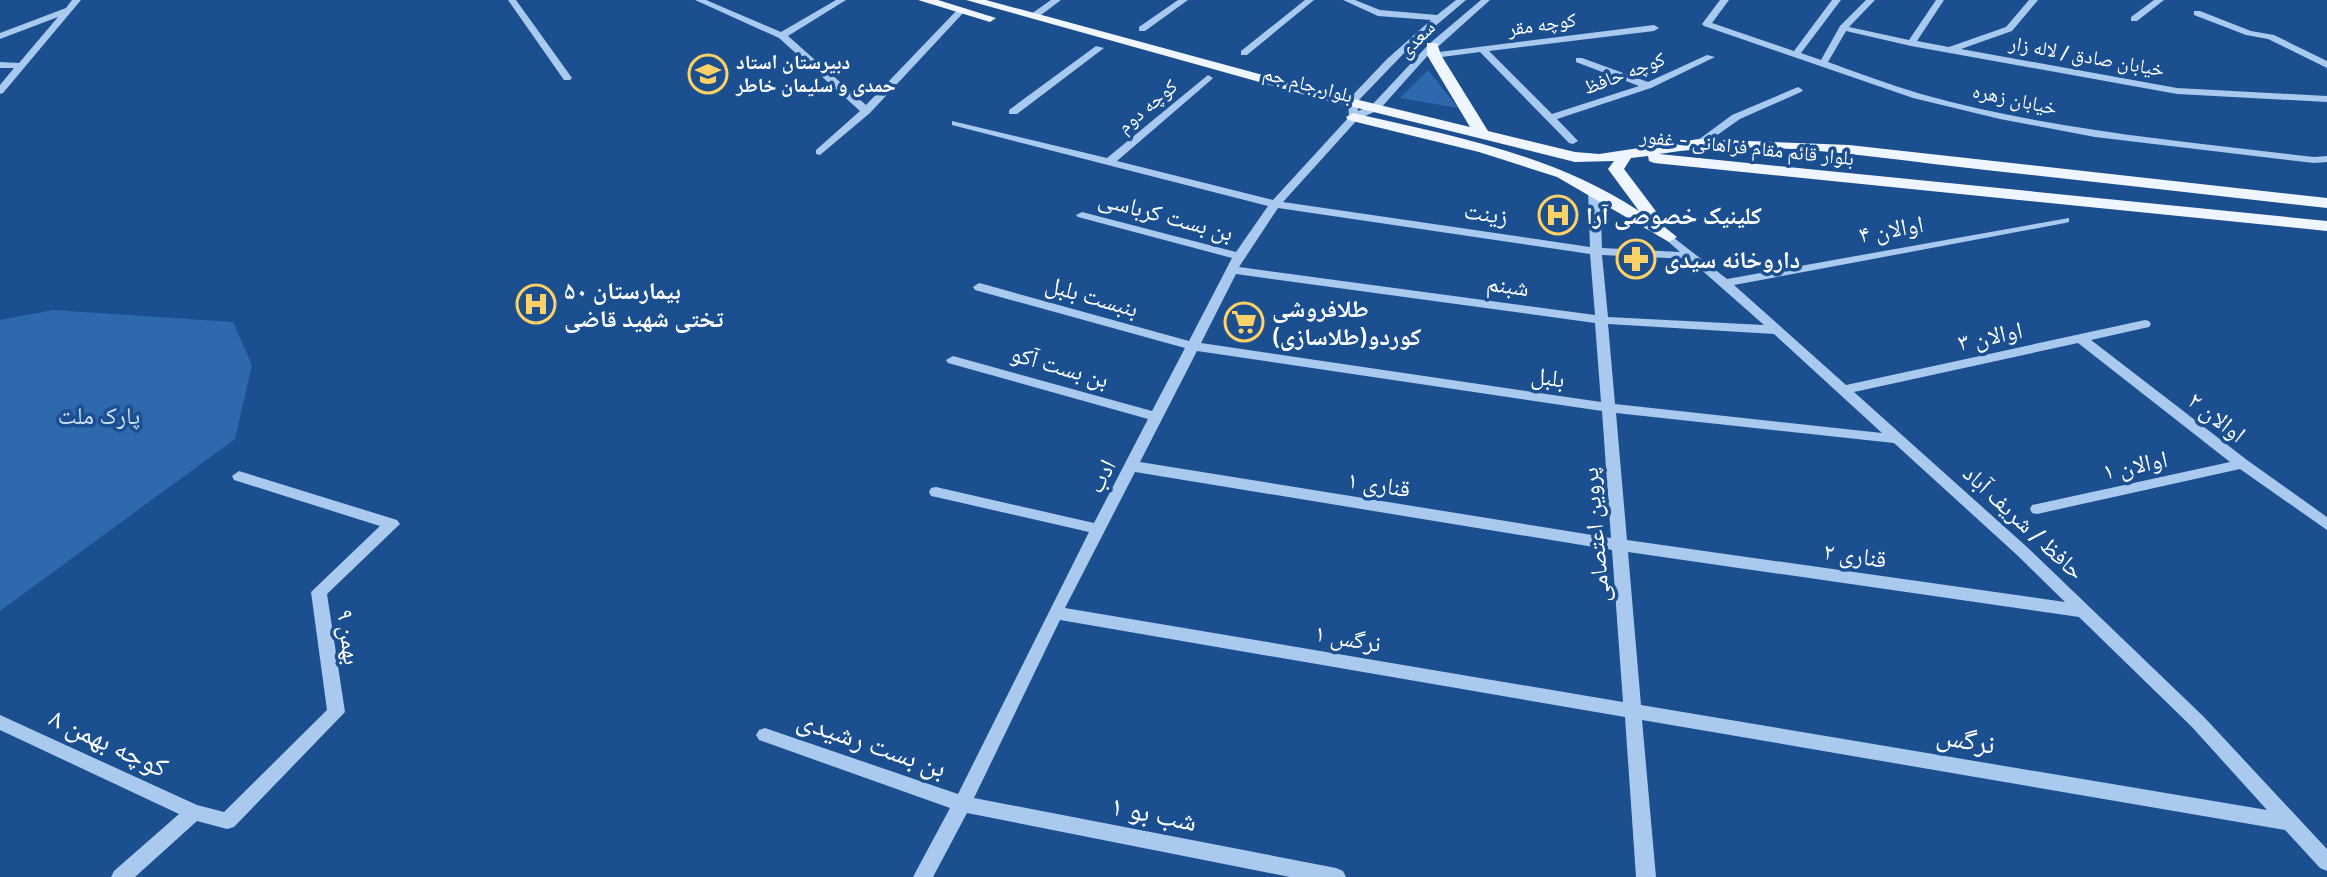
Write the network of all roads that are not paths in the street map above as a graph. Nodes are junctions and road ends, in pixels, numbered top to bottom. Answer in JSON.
{"nodes":[{"id":1,"x":77,"y":0,"type":"edge"},
{"id":2,"x":512,"y":0,"type":"edge"},
{"id":3,"x":842,"y":0,"type":"edge"},
{"id":4,"x":924,"y":0,"type":"edge"},
{"id":5,"x":1057,"y":0,"type":"edge"},
{"id":6,"x":1184,"y":0,"type":"edge"},
{"id":7,"x":1310,"y":0,"type":"edge"},
{"id":8,"x":1347,"y":0,"type":"edge"},
{"id":9,"x":1462,"y":0,"type":"edge"},
{"id":10,"x":1486,"y":0,"type":"edge"},
{"id":11,"x":1725,"y":0,"type":"edge"},
{"id":12,"x":1837,"y":0,"type":"edge"},
{"id":13,"x":1871,"y":0,"type":"edge"},
{"id":14,"x":1940,"y":0,"type":"edge"},
{"id":15,"x":2034,"y":0,"type":"edge"},
{"id":16,"x":2160,"y":0,"type":"edge"},
{"id":17,"x":703,"y":1,"type":"edge"},
{"id":18,"x":971,"y":3,"type":"edge"},
{"id":19,"x":69,"y":10,"type":"junction"},
{"id":20,"x":1378,"y":13,"type":"junction"},
{"id":21,"x":2197,"y":13,"type":"dead end"},
{"id":22,"x":1034,"y":16,"type":"junction"},
{"id":23,"x":1438,"y":18,"type":"junction"},
{"id":24,"x":2134,"y":19,"type":"dead end"},
{"id":25,"x":1654,"y":28,"type":"dead end"},
{"id":26,"x":1843,"y":28,"type":"junction"},
{"id":27,"x":1142,"y":29,"type":"dead end"},
{"id":28,"x":1421,"y":32,"type":"junction"},
{"id":29,"x":0,"y":36,"type":"edge"},
{"id":30,"x":782,"y":36,"type":"junction"},
{"id":31,"x":1911,"y":43,"type":"junction"},
{"id":32,"x":1099,"y":48,"type":"junction"},
{"id":33,"x":1483,"y":50,"type":"junction"},
{"id":34,"x":1948,"y":50,"type":"junction"},
{"id":35,"x":1433,"y":51,"type":"junction"},
{"id":36,"x":1244,"y":53,"type":"dead end"},
{"id":37,"x":1796,"y":54,"type":"junction"},
{"id":38,"x":1710,"y":57,"type":"dead end"},
{"id":39,"x":1579,"y":60,"type":"dead end"},
{"id":40,"x":1824,"y":62,"type":"junction"},
{"id":41,"x":0,"y":65,"type":"edge"},
{"id":42,"x":2327,"y":65,"type":"edge"},
{"id":43,"x":23,"y":66,"type":"junction"},
{"id":44,"x":567,"y":78,"type":"dead end"},
{"id":45,"x":1208,"y":78,"type":"junction"},
{"id":46,"x":1648,"y":86,"type":"junction"},
{"id":47,"x":1798,"y":90,"type":"dead end"},
{"id":48,"x":0,"y":91,"type":"edge"},
{"id":49,"x":2327,"y":99,"type":"edge"},
{"id":50,"x":1375,"y":108,"type":"junction"},
{"id":51,"x":1353,"y":110,"type":"junction"},
{"id":52,"x":866,"y":111,"type":"junction"},
{"id":53,"x":1013,"y":112,"type":"dead end"},
{"id":54,"x":1550,"y":118,"type":"junction"},
{"id":55,"x":956,"y":123,"type":"dead end"},
{"id":56,"x":1482,"y":134,"type":"junction"},
{"id":57,"x":1573,"y":141,"type":"dead end"},
{"id":58,"x":1699,"y":143,"type":"junction"},
{"id":59,"x":820,"y":152,"type":"dead end"},
{"id":60,"x":1626,"y":155,"type":"junction"},
{"id":61,"x":2327,"y":159,"type":"edge"},
{"id":62,"x":1110,"y":161,"type":"junction"},
{"id":63,"x":1594,"y":190,"type":"junction"},
{"id":64,"x":2327,"y":203,"type":"edge"},
{"id":65,"x":1275,"y":204,"type":"junction"},
{"id":66,"x":1082,"y":215,"type":"dead end"},
{"id":67,"x":2065,"y":220,"type":"dead end"},
{"id":68,"x":2327,"y":226,"type":"edge"},
{"id":69,"x":1669,"y":237,"type":"junction"},
{"id":70,"x":1596,"y":251,"type":"junction"},
{"id":71,"x":1692,"y":256,"type":"junction"},
{"id":72,"x":1237,"y":263,"type":"junction"},
{"id":73,"x":1725,"y":283,"type":"junction"},
{"id":74,"x":979,"y":287,"type":"dead end"},
{"id":75,"x":1601,"y":320,"type":"junction"},
{"id":76,"x":2145,"y":324,"type":"dead end"},
{"id":77,"x":1778,"y":330,"type":"junction"},
{"id":78,"x":2082,"y":339,"type":"junction"},
{"id":79,"x":1193,"y":346,"type":"junction"},
{"id":80,"x":953,"y":360,"type":"dead end"},
{"id":81,"x":1844,"y":390,"type":"junction"},
{"id":82,"x":1609,"y":408,"type":"junction"},
{"id":83,"x":1155,"y":416,"type":"junction"},
{"id":84,"x":1898,"y":439,"type":"junction"},
{"id":85,"x":2242,"y":464,"type":"junction"},
{"id":86,"x":1131,"y":466,"type":"junction"},
{"id":87,"x":239,"y":476,"type":"dead end"},
{"id":88,"x":936,"y":492,"type":"dead end"},
{"id":89,"x":2037,"y":509,"type":"dead end"},
{"id":90,"x":2327,"y":525,"type":"edge"},
{"id":91,"x":1098,"y":529,"type":"junction"},
{"id":92,"x":1619,"y":545,"type":"junction"},
{"id":93,"x":2083,"y":611,"type":"junction"},
{"id":94,"x":1055,"y":613,"type":"junction"},
{"id":95,"x":1633,"y":711,"type":"junction"},
{"id":96,"x":0,"y":722,"type":"edge"},
{"id":97,"x":765,"y":735,"type":"dead end"},
{"id":98,"x":962,"y":804,"type":"junction"},
{"id":99,"x":194,"y":812,"type":"junction"},
{"id":100,"x":2290,"y":822,"type":"junction"},
{"id":101,"x":2327,"y":862,"type":"edge"},
{"id":102,"x":121,"y":877,"type":"edge"},
{"id":103,"x":923,"y":877,"type":"edge"},
{"id":104,"x":1336,"y":877,"type":"edge"},
{"id":105,"x":1646,"y":877,"type":"edge"}],
"edges":[{"from":1,"to":19,"type":"street"},
{"from":2,"to":44,"type":"street"},
{"from":3,"to":30,"type":"street"},
{"from":4,"to":18,"type":"main road","name":"بلوار جام جم"},
{"from":5,"to":22,"type":"street"},
{"from":6,"to":27,"type":"street"},
{"from":7,"to":36,"type":"street"},
{"from":8,"to":20,"type":"street"},
{"from":9,"to":23,"type":"street","name":"سعدی"},
{"from":10,"to":35,"type":"street","name":"سعدی"},
{"from":11,"to":37,"type":"street","name":"خیابان زهره"},
{"from":12,"to":37,"type":"street"},
{"from":13,"to":26,"type":"street"},
{"from":14,"to":31,"type":"street"},
{"from":15,"to":34,"type":"street"},
{"from":16,"to":24,"type":"street"},
{"from":17,"to":30,"type":"street"},
{"from":18,"to":22,"type":"main road","name":"بلوار جام جم"},
{"from":18,"to":32,"type":"main road","name":"بلوار جام جم"},
{"from":18,"to":52,"type":"street"},
{"from":19,"to":29,"type":"street"},
{"from":19,"to":43,"type":"street"},
{"from":20,"to":23,"type":"street"},
{"from":20,"to":28,"type":"street"},
{"from":21,"to":42,"type":"street"},
{"from":22,"to":51,"type":"main road","name":"بلوار جام جم"},
{"from":23,"to":28,"type":"street","name":"سعدی"},
{"from":25,"to":33,"type":"street","name":"کوچه مقر"},
{"from":26,"to":31,"type":"street","name":"خیابان صادق / لاله زار"},
{"from":26,"to":40,"type":"street"},
{"from":28,"to":51,"type":"street","name":"سعدی"},
{"from":30,"to":52,"type":"street"},
{"from":31,"to":34,"type":"street","name":"خیابان صادق / لاله زار"},
{"from":32,"to":45,"type":"main road","name":"بلوار جام جم"},
{"from":32,"to":53,"type":"street"},
{"from":33,"to":35,"type":"street","name":"کوچه مقر"},
{"from":33,"to":54,"type":"street"},
{"from":34,"to":49,"type":"street","name":"خیابان صادق / لاله زار"},
{"from":35,"to":50,"type":"street","name":"سعدی"},
{"from":35,"to":56,"type":"main road"},
{"from":37,"to":40,"type":"street","name":"خیابان زهره"},
{"from":38,"to":46,"type":"street","name":"کوچه حافظ"},
{"from":39,"to":46,"type":"street"},
{"from":40,"to":61,"type":"street","name":"خیابان زهره"},
{"from":41,"to":43,"type":"street"},
{"from":43,"to":48,"type":"street"},
{"from":45,"to":51,"type":"main road","name":"بلوار جام جم"},
{"from":45,"to":62,"type":"street","name":"کوچه دوم"},
{"from":46,"to":54,"type":"street","name":"کوچه حافظ"},
{"from":47,"to":58,"type":"street"},
{"from":50,"to":51,"type":"main road","name":"بلوار جام جم"},
{"from":50,"to":56,"type":"main road","name":"بلوار جام جم"},
{"from":51,"to":63,"type":"main road","name":"بلوار جام جم"},
{"from":51,"to":65,"type":"street","name":"ادب"},
{"from":52,"to":59,"type":"street"},
{"from":54,"to":57,"type":"street"},
{"from":55,"to":62,"type":"street","name":"زینت"},
{"from":56,"to":60,"type":"main road","name":"بلوار جام جم"},
{"from":58,"to":60,"type":"main road","name":"بلوار قائم مقام فراهانی - غفور"},
{"from":58,"to":64,"type":"main road","name":"بلوار قائم مقام فراهانی - غفور"},
{"from":60,"to":68,"type":"main road","name":"بلوار قائم مقام فراهانی - غفور"},
{"from":60,"to":69,"type":"main road"},
{"from":62,"to":65,"type":"street","name":"زینت"},
{"from":63,"to":69,"type":"main road","name":"بلوار جام جم"},
{"from":63,"to":70,"type":"street","name":"پروین اعتصامی"},
{"from":65,"to":70,"type":"street","name":"زینت"},
{"from":65,"to":72,"type":"street","name":"ادب"},
{"from":66,"to":72,"type":"street","name":"بن بست کرباسی"},
{"from":67,"to":73,"type":"street","name":"اوالان ۴"},
{"from":69,"to":71,"type":"street","name":"حافظ / شریف آباد"},
{"from":70,"to":71,"type":"street","name":"زینت"},
{"from":70,"to":75,"type":"street","name":"پروین اعتصامی"},
{"from":71,"to":73,"type":"street","name":"حافظ / شریف آباد"},
{"from":72,"to":75,"type":"street","name":"شبنم"},
{"from":72,"to":79,"type":"street","name":"ادب"},
{"from":73,"to":77,"type":"street","name":"حافظ / شریف آباد"},
{"from":74,"to":79,"type":"street","name":"بنبست بلبل"},
{"from":75,"to":77,"type":"street","name":"شبنم"},
{"from":75,"to":82,"type":"street","name":"پروین اعتصامی"},
{"from":76,"to":78,"type":"street","name":"اوالان ۳"},
{"from":77,"to":81,"type":"street","name":"حافظ / شریف آباد"},
{"from":78,"to":81,"type":"street","name":"اوالان ۳"},
{"from":78,"to":85,"type":"street","name":"اوالان ۲"},
{"from":79,"to":82,"type":"street","name":"بلبل"},
{"from":79,"to":83,"type":"street","name":"ادب"},
{"from":80,"to":83,"type":"street","name":"بن بست آکو"},
{"from":81,"to":84,"type":"street","name":"حافظ / شریف آباد"},
{"from":82,"to":84,"type":"street","name":"بلبل"},
{"from":82,"to":92,"type":"street","name":"پروین اعتصامی"},
{"from":83,"to":86,"type":"street","name":"ادب"},
{"from":84,"to":93,"type":"street","name":"حافظ / شریف آباد"},
{"from":85,"to":89,"type":"street","name":"اوالان ۱"},
{"from":85,"to":90,"type":"street","name":"اوالان ۲"},
{"from":86,"to":91,"type":"street","name":"ادب"},
{"from":86,"to":92,"type":"street","name":"قناری ۱"},
{"from":87,"to":99,"type":"street","name":"بهمن ۹"},
{"from":88,"to":91,"type":"street"},
{"from":91,"to":94,"type":"street","name":"ادب"},
{"from":92,"to":93,"type":"street","name":"قناری ۲"},
{"from":92,"to":95,"type":"street","name":"پروین اعتصامی"},
{"from":93,"to":100,"type":"street","name":"حافظ / شریف آباد"},
{"from":94,"to":95,"type":"street","name":"نرگس ۱"},
{"from":94,"to":98,"type":"street","name":"ادب"},
{"from":95,"to":100,"type":"street","name":"نرگس"},
{"from":95,"to":105,"type":"street","name":"پروین اعتصامی"},
{"from":96,"to":99,"type":"street","name":"کوچه بهمن ۸"},
{"from":97,"to":98,"type":"street","name":"بن بست رشیدی"},
{"from":98,"to":103,"type":"street","name":"ادب"},
{"from":98,"to":104,"type":"street","name":"شب بو ۱"},
{"from":99,"to":102,"type":"street"},
{"from":100,"to":101,"type":"street","name":"حافظ / شریف آباد"}]}
